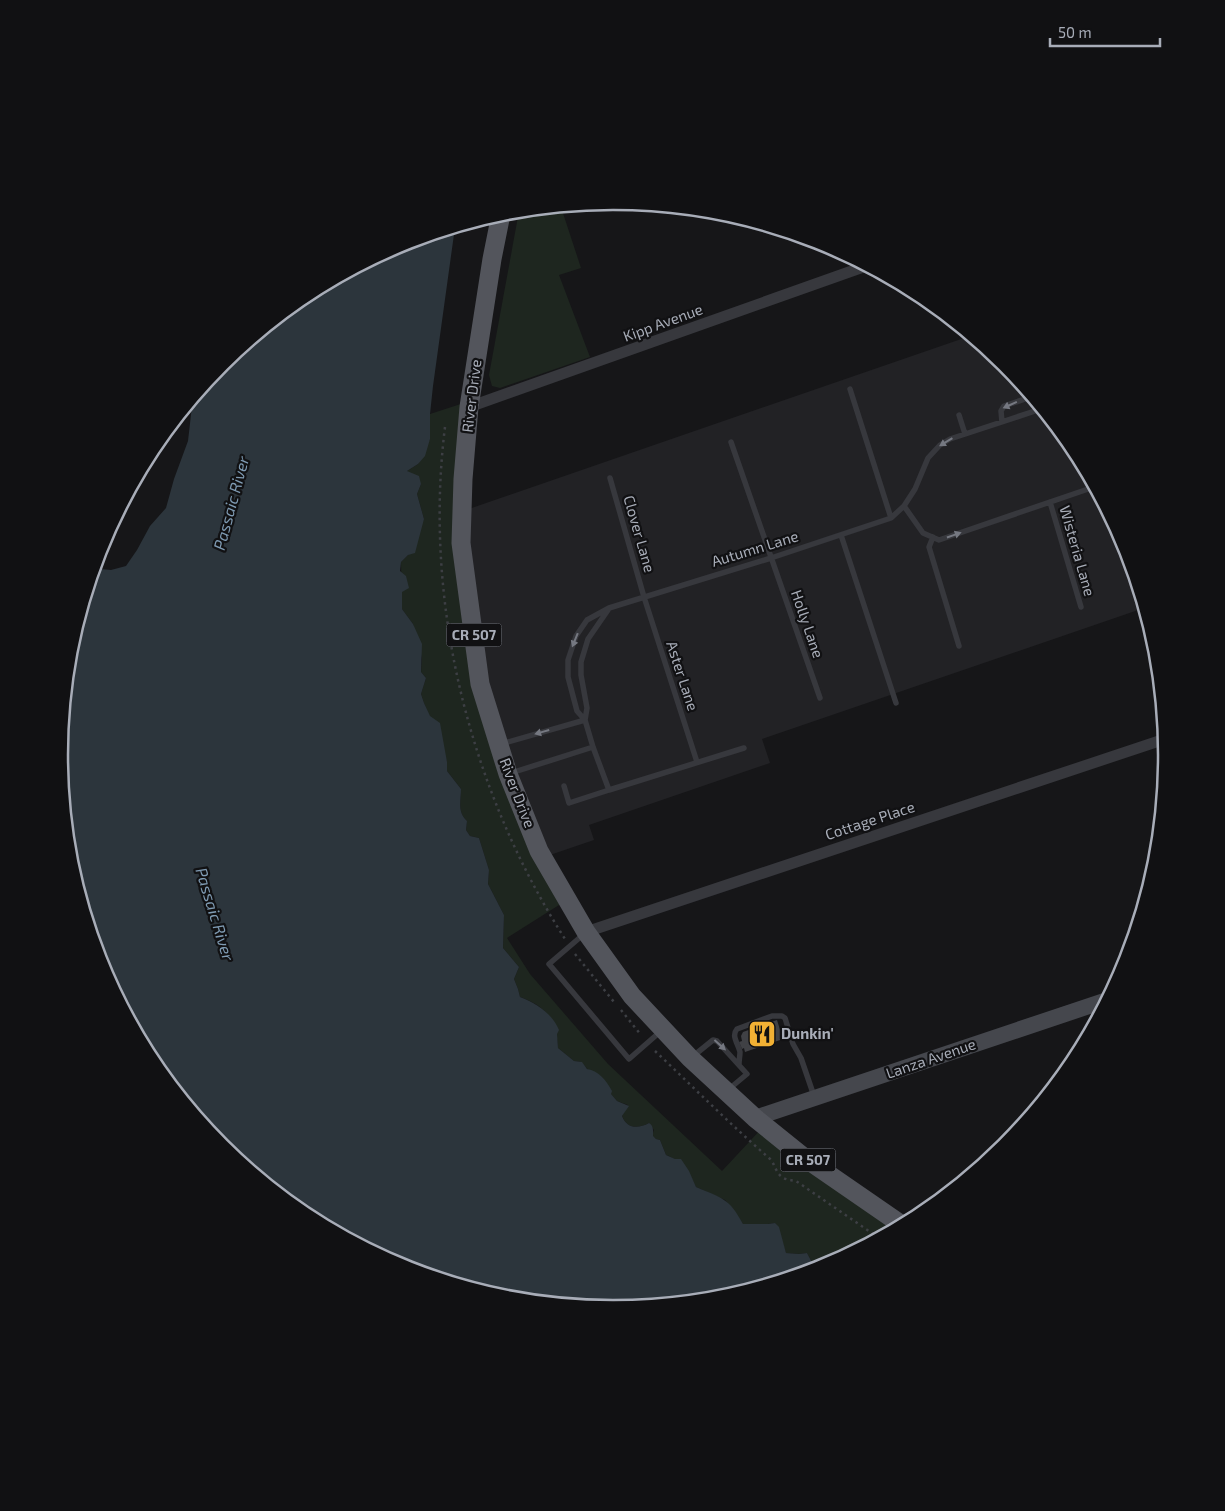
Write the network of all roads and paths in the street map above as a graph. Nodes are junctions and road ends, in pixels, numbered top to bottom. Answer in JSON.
{"nodes":[{"id":1,"x":499,"y":223,"type":"edge"},
{"id":2,"x":858,"y":269,"type":"edge"},
{"id":3,"x":850,"y":389,"type":"dead end"},
{"id":4,"x":1025,"y":399,"type":"edge"},
{"id":5,"x":469,"y":408,"type":"junction"},
{"id":6,"x":1034,"y":411,"type":"edge"},
{"id":7,"x":959,"y":415,"type":"dead end"},
{"id":8,"x":1002,"y":422,"type":"junction"},
{"id":9,"x":445,"y":427,"type":"dead end"},
{"id":10,"x":965,"y":434,"type":"junction"},
{"id":11,"x":731,"y":442,"type":"dead end"},
{"id":12,"x":610,"y":478,"type":"dead end"},
{"id":13,"x":1087,"y":489,"type":"edge"},
{"id":14,"x":1050,"y":502,"type":"junction"},
{"id":15,"x":904,"y":506,"type":"junction"},
{"id":16,"x":891,"y":518,"type":"junction"},
{"id":17,"x":841,"y":535,"type":"junction"},
{"id":18,"x":933,"y":537,"type":"junction"},
{"id":19,"x":771,"y":558,"type":"junction"},
{"id":20,"x":644,"y":597,"type":"junction"},
{"id":21,"x":1080,"y":607,"type":"dead end"},
{"id":22,"x":609,"y":608,"type":"junction"},
{"id":23,"x":959,"y":646,"type":"dead end"},
{"id":24,"x":820,"y":698,"type":"dead end"},
{"id":25,"x":896,"y":703,"type":"dead end"},
{"id":26,"x":585,"y":720,"type":"junction"},
{"id":27,"x":1157,"y":742,"type":"edge"},
{"id":28,"x":499,"y":745,"type":"junction"},
{"id":29,"x":593,"y":747,"type":"junction"},
{"id":30,"x":744,"y":748,"type":"dead end"},
{"id":31,"x":697,"y":762,"type":"junction"},
{"id":32,"x":508,"y":774,"type":"junction"},
{"id":33,"x":564,"y":786,"type":"dead end"},
{"id":34,"x":609,"y":790,"type":"junction"},
{"id":35,"x":586,"y":932,"type":"junction"},
{"id":36,"x":570,"y":946,"type":"junction"},
{"id":37,"x":1098,"y":1003,"type":"edge"},
{"id":38,"x":663,"y":1029,"type":"junction"},
{"id":39,"x":647,"y":1043,"type":"junction"},
{"id":40,"x":690,"y":1058,"type":"junction"},
{"id":41,"x":739,"y":1064,"type":"junction"},
{"id":42,"x":726,"y":1092,"type":"junction"},
{"id":43,"x":815,"y":1098,"type":"junction"},
{"id":44,"x":754,"y":1118,"type":"junction"},
{"id":45,"x":896,"y":1221,"type":"edge"},
{"id":46,"x":873,"y":1234,"type":"edge"}],
"edges":[{"from":1,"to":5,"type":"main road","name":"River Drive","number":"CR 507"},
{"from":2,"to":5,"type":"street","name":"Kipp Avenue"},
{"from":3,"to":16,"type":"lane"},
{"from":4,"to":8,"type":"lane","one_way":true},
{"from":5,"to":28,"type":"main road","name":"River Drive","number":"CR 507"},
{"from":6,"to":8,"type":"lane","name":"Autumn Lane"},
{"from":7,"to":10,"type":"lane"},
{"from":8,"to":10,"type":"lane","name":"Autumn Lane"},
{"from":9,"to":36,"type":"path"},
{"from":10,"to":15,"type":"lane","name":"Autumn Lane","one_way":true},
{"from":11,"to":19,"type":"lane","name":"Holly Lane"},
{"from":12,"to":20,"type":"lane","name":"Clover Lane"},
{"from":13,"to":14,"type":"lane"},
{"from":18,"to":14,"type":"lane","one_way":true},
{"from":14,"to":21,"type":"lane","name":"Wisteria Lane"},
{"from":15,"to":16,"type":"lane","name":"Autumn Lane"},
{"from":15,"to":18,"type":"lane"},
{"from":16,"to":17,"type":"lane","name":"Autumn Lane"},
{"from":17,"to":19,"type":"lane","name":"Autumn Lane"},
{"from":17,"to":25,"type":"lane"},
{"from":18,"to":23,"type":"lane"},
{"from":19,"to":20,"type":"lane","name":"Autumn Lane"},
{"from":19,"to":24,"type":"lane","name":"Holly Lane"},
{"from":20,"to":22,"type":"lane","name":"Autumn Lane"},
{"from":20,"to":31,"type":"lane","name":"Aster Lane"},
{"from":22,"to":26,"type":"lane","name":"Autumn Lane"},
{"from":22,"to":26,"type":"lane","name":"Autumn Lane","one_way":true},
{"from":26,"to":28,"type":"lane","one_way":true},
{"from":26,"to":29,"type":"lane","name":"Autumn Lane"},
{"from":27,"to":35,"type":"street","name":"Cottage Place"},
{"from":28,"to":32,"type":"main road","name":"River Drive","number":"CR 507"},
{"from":29,"to":32,"type":"lane"},
{"from":29,"to":34,"type":"lane","name":"Autumn Lane"},
{"from":30,"to":31,"type":"lane"},
{"from":31,"to":34,"type":"lane"},
{"from":32,"to":35,"type":"main road","name":"River Drive","number":"CR 507"},
{"from":33,"to":34,"type":"lane"},
{"from":35,"to":36,"type":"lane"},
{"from":35,"to":38,"type":"main road","name":"River Drive","number":"CR 507"},
{"from":36,"to":39,"type":"path"},
{"from":36,"to":39,"type":"lane"},
{"from":37,"to":43,"type":"street","name":"Lanza Avenue"},
{"from":38,"to":39,"type":"lane"},
{"from":38,"to":40,"type":"main road","name":"River Drive","number":"CR 507"},
{"from":39,"to":46,"type":"path"},
{"from":40,"to":41,"type":"lane","one_way":true},
{"from":40,"to":42,"type":"main road","name":"River Drive","number":"CR 507"},
{"from":41,"to":42,"type":"lane"},
{"from":41,"to":43,"type":"lane"},
{"from":42,"to":44,"type":"main road","name":"River Drive","number":"CR 507"},
{"from":43,"to":44,"type":"street","name":"Lanza Avenue"},
{"from":44,"to":45,"type":"main road","name":"River Drive","number":"CR 507"}]}
